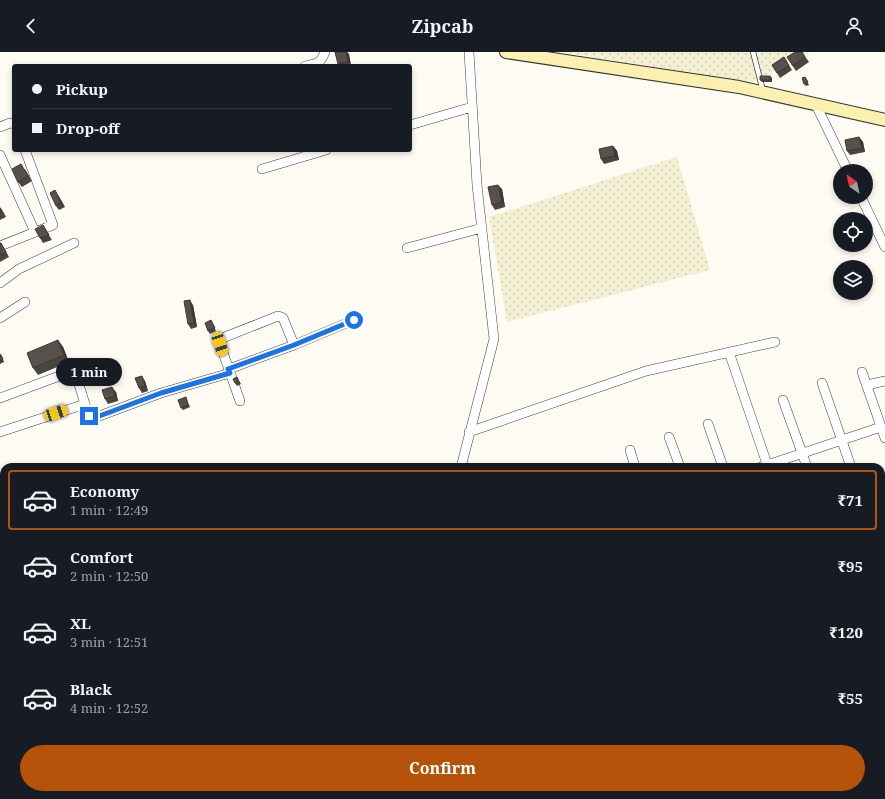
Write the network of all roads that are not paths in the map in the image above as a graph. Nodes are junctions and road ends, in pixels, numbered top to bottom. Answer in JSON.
{"nodes":[{"id":1,"x":325,"y":52,"type":"edge"},
{"id":2,"x":469,"y":52,"type":"edge"},
{"id":3,"x":506,"y":52,"type":"edge"},
{"id":4,"x":753,"y":52,"type":"edge"},
{"id":5,"x":314,"y":64,"type":"edge"},
{"id":6,"x":763,"y":93,"type":"junction"},
{"id":7,"x":816,"y":105,"type":"junction"},
{"id":8,"x":472,"y":107,"type":"junction"},
{"id":9,"x":884,"y":118,"type":"edge"},
{"id":10,"x":12,"y":124,"type":"edge"},
{"id":11,"x":412,"y":124,"type":"edge"},
{"id":12,"x":0,"y":127,"type":"edge"},
{"id":13,"x":26,"y":152,"type":"edge"},
{"id":14,"x":319,"y":152,"type":"edge"},
{"id":15,"x":0,"y":155,"type":"edge"},
{"id":16,"x":845,"y":164,"type":"edge"},
{"id":17,"x":262,"y":169,"type":"dead end"},
{"id":18,"x":864,"y":204,"type":"edge"},
{"id":19,"x":482,"y":228,"type":"junction"},
{"id":20,"x":35,"y":232,"type":"junction"},
{"id":21,"x":74,"y":244,"type":"dead end"},
{"id":22,"x":0,"y":246,"type":"edge"},
{"id":23,"x":885,"y":247,"type":"edge"},
{"id":24,"x":407,"y":248,"type":"dead end"},
{"id":25,"x":0,"y":283,"type":"edge"},
{"id":26,"x":25,"y":302,"type":"dead end"},
{"id":27,"x":0,"y":318,"type":"edge"},
{"id":28,"x":354,"y":320,"type":"dead end"},
{"id":29,"x":775,"y":342,"type":"dead end"},
{"id":30,"x":294,"y":345,"type":"junction"},
{"id":31,"x":729,"y":352,"type":"junction"},
{"id":32,"x":229,"y":371,"type":"junction"},
{"id":33,"x":862,"y":372,"type":"dead end"},
{"id":34,"x":885,"y":381,"type":"edge"},
{"id":35,"x":822,"y":383,"type":"dead end"},
{"id":36,"x":867,"y":385,"type":"junction"},
{"id":37,"x":0,"y":398,"type":"edge"},
{"id":38,"x":783,"y":400,"type":"dead end"},
{"id":39,"x":240,"y":401,"type":"dead end"},
{"id":40,"x":85,"y":404,"type":"junction"},
{"id":41,"x":708,"y":424,"type":"dead end"},
{"id":42,"x":881,"y":426,"type":"junction"},
{"id":43,"x":0,"y":432,"type":"edge"},
{"id":44,"x":469,"y":432,"type":"junction"},
{"id":45,"x":669,"y":437,"type":"dead end"},
{"id":46,"x":885,"y":438,"type":"edge"},
{"id":47,"x":841,"y":439,"type":"junction"},
{"id":48,"x":630,"y":450,"type":"dead end"},
{"id":49,"x":802,"y":453,"type":"junction"},
{"id":50,"x":462,"y":463,"type":"edge"},
{"id":51,"x":634,"y":463,"type":"edge"},
{"id":52,"x":679,"y":463,"type":"edge"},
{"id":53,"x":722,"y":463,"type":"edge"},
{"id":54,"x":764,"y":463,"type":"edge"},
{"id":55,"x":774,"y":463,"type":"edge"},
{"id":56,"x":806,"y":463,"type":"edge"},
{"id":57,"x":850,"y":463,"type":"edge"}],
"edges":[{"from":1,"to":5,"type":"street"},
{"from":2,"to":8,"type":"street"},
{"from":3,"to":6,"type":"main road"},
{"from":4,"to":6,"type":"lane"},
{"from":6,"to":7,"type":"main road"},
{"from":7,"to":9,"type":"main road"},
{"from":7,"to":16,"type":"street"},
{"from":8,"to":11,"type":"street"},
{"from":8,"to":19,"type":"street"},
{"from":10,"to":12,"type":"street"},
{"from":13,"to":20,"type":"street"},
{"from":14,"to":17,"type":"street"},
{"from":15,"to":20,"type":"street"},
{"from":18,"to":23,"type":"street"},
{"from":19,"to":24,"type":"street"},
{"from":19,"to":44,"type":"street"},
{"from":20,"to":22,"type":"street"},
{"from":21,"to":25,"type":"street"},
{"from":26,"to":27,"type":"street"},
{"from":28,"to":30,"type":"street"},
{"from":29,"to":31,"type":"street"},
{"from":30,"to":32,"type":"street"},
{"from":30,"to":32,"type":"street"},
{"from":31,"to":44,"type":"street"},
{"from":31,"to":54,"type":"street"},
{"from":32,"to":39,"type":"street"},
{"from":32,"to":40,"type":"street"},
{"from":33,"to":36,"type":"street"},
{"from":34,"to":36,"type":"street"},
{"from":35,"to":47,"type":"street"},
{"from":36,"to":42,"type":"street"},
{"from":37,"to":40,"type":"street"},
{"from":38,"to":49,"type":"street"},
{"from":40,"to":43,"type":"street"},
{"from":41,"to":53,"type":"street"},
{"from":42,"to":46,"type":"street"},
{"from":42,"to":47,"type":"street"},
{"from":44,"to":50,"type":"street"},
{"from":45,"to":52,"type":"street"},
{"from":47,"to":49,"type":"street"},
{"from":47,"to":57,"type":"street"},
{"from":48,"to":51,"type":"street"},
{"from":49,"to":55,"type":"street"},
{"from":49,"to":56,"type":"street"}]}
